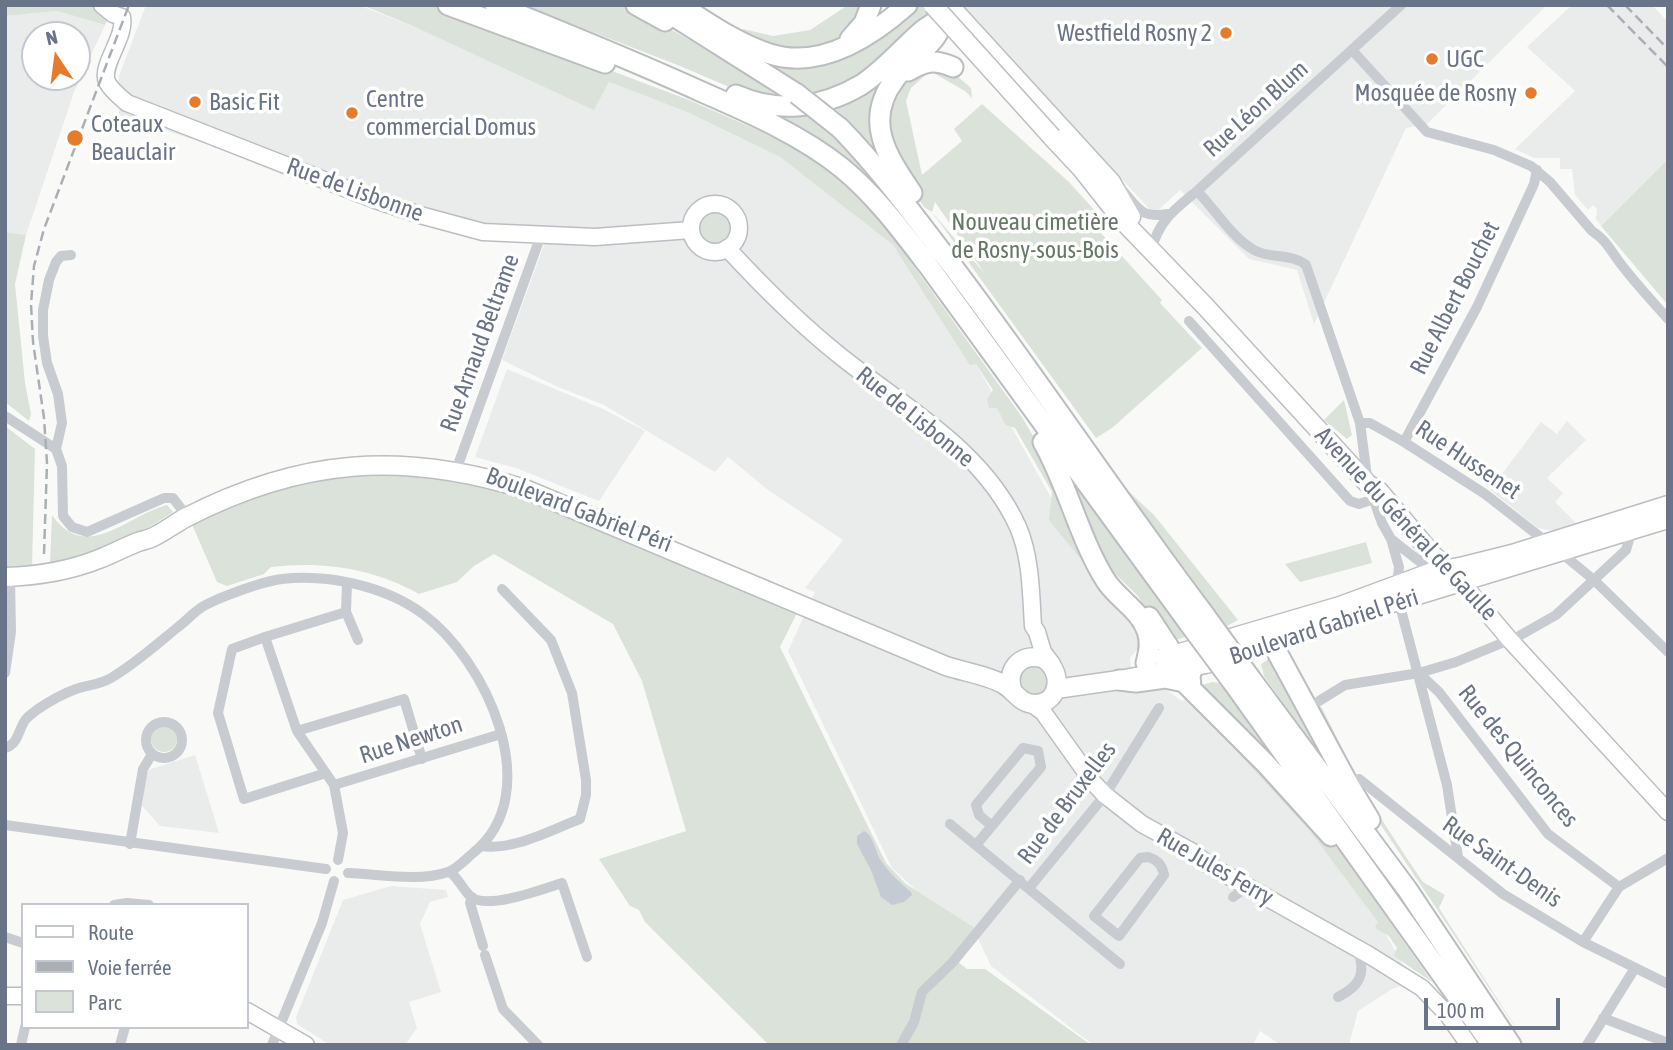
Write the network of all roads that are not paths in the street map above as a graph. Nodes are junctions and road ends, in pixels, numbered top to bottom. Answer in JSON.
{"nodes":[{"id":1,"x":103,"y":5,"type":"edge"},
{"id":2,"x":448,"y":5,"type":"edge"},
{"id":3,"x":495,"y":5,"type":"edge"},
{"id":4,"x":515,"y":5,"type":"edge"},
{"id":5,"x":636,"y":5,"type":"edge"},
{"id":6,"x":656,"y":5,"type":"edge"},
{"id":7,"x":680,"y":5,"type":"edge"},
{"id":8,"x":871,"y":5,"type":"edge"},
{"id":9,"x":907,"y":5,"type":"edge"},
{"id":10,"x":1401,"y":5,"type":"edge"},
{"id":11,"x":946,"y":9,"type":"edge"},
{"id":12,"x":127,"y":11,"type":"edge"},
{"id":13,"x":1352,"y":50,"type":"junction"},
{"id":14,"x":835,"y":51,"type":"junction"},
{"id":15,"x":745,"y":59,"type":"junction"},
{"id":16,"x":953,"y":67,"type":"dead end"},
{"id":17,"x":895,"y":78,"type":"junction"},
{"id":18,"x":736,"y":107,"type":"junction"},
{"id":19,"x":1537,"y":170,"type":"junction"},
{"id":20,"x":1111,"y":182,"type":"junction"},
{"id":21,"x":1197,"y":191,"type":"junction"},
{"id":22,"x":1168,"y":215,"type":"junction"},
{"id":23,"x":691,"y":230,"type":"junction"},
{"id":24,"x":541,"y":235,"type":"junction"},
{"id":25,"x":929,"y":235,"type":"junction"},
{"id":26,"x":1145,"y":245,"type":"junction"},
{"id":27,"x":727,"y":248,"type":"junction"},
{"id":28,"x":71,"y":255,"type":"dead end"},
{"id":29,"x":1668,"y":319,"type":"edge"},
{"id":30,"x":1189,"y":321,"type":"dead end"},
{"id":31,"x":987,"y":349,"type":"junction"},
{"id":32,"x":5,"y":416,"type":"edge"},
{"id":33,"x":1360,"y":424,"type":"junction"},
{"id":34,"x":1404,"y":442,"type":"junction"},
{"id":35,"x":56,"y":449,"type":"junction"},
{"id":36,"x":458,"y":465,"type":"junction"},
{"id":37,"x":1371,"y":492,"type":"junction"},
{"id":38,"x":1668,"y":505,"type":"edge"},
{"id":39,"x":184,"y":510,"type":"junction"},
{"id":40,"x":1668,"y":519,"type":"edge"},
{"id":41,"x":1623,"y":526,"type":"junction"},
{"id":42,"x":1391,"y":539,"type":"junction"},
{"id":43,"x":139,"y":541,"type":"junction"},
{"id":44,"x":1554,"y":548,"type":"junction"},
{"id":45,"x":1512,"y":554,"type":"junction"},
{"id":46,"x":1438,"y":566,"type":"junction"},
{"id":47,"x":1101,"y":570,"type":"junction"},
{"id":48,"x":8,"y":577,"type":"edge"},
{"id":49,"x":1594,"y":580,"type":"junction"},
{"id":50,"x":347,"y":583,"type":"junction"},
{"id":51,"x":1462,"y":583,"type":"junction"},
{"id":52,"x":502,"y":589,"type":"dead end"},
{"id":53,"x":1398,"y":593,"type":"junction"},
{"id":54,"x":346,"y":612,"type":"junction"},
{"id":55,"x":8,"y":614,"type":"edge"},
{"id":56,"x":1196,"y":618,"type":"junction"},
{"id":57,"x":1320,"y":625,"type":"junction"},
{"id":58,"x":1033,"y":626,"type":"junction"},
{"id":59,"x":265,"y":638,"type":"junction"},
{"id":60,"x":1264,"y":639,"type":"junction"},
{"id":61,"x":1510,"y":639,"type":"junction"},
{"id":62,"x":358,"y":640,"type":"dead end"},
{"id":63,"x":1209,"y":645,"type":"junction"},
{"id":64,"x":1668,"y":652,"type":"edge"},
{"id":65,"x":1174,"y":655,"type":"junction"},
{"id":66,"x":1019,"y":663,"type":"junction"},
{"id":67,"x":1146,"y":663,"type":"junction"},
{"id":68,"x":1194,"y":664,"type":"junction"},
{"id":69,"x":5,"y":673,"type":"edge"},
{"id":70,"x":1419,"y":673,"type":"junction"},
{"id":71,"x":1119,"y":680,"type":"junction"},
{"id":72,"x":1054,"y":681,"type":"junction"},
{"id":73,"x":1243,"y":681,"type":"junction"},
{"id":74,"x":1192,"y":688,"type":"junction"},
{"id":75,"x":1013,"y":692,"type":"junction"},
{"id":76,"x":1319,"y":701,"type":"dead end"},
{"id":77,"x":1032,"y":704,"type":"junction"},
{"id":78,"x":1159,"y":708,"type":"dead end"},
{"id":79,"x":1054,"y":727,"type":"junction"},
{"id":80,"x":297,"y":731,"type":"junction"},
{"id":81,"x":500,"y":734,"type":"junction"},
{"id":82,"x":5,"y":748,"type":"edge"},
{"id":83,"x":152,"y":754,"type":"dead end"},
{"id":84,"x":422,"y":759,"type":"junction"},
{"id":85,"x":326,"y":773,"type":"junction"},
{"id":86,"x":1359,"y":779,"type":"dead end"},
{"id":87,"x":334,"y":785,"type":"junction"},
{"id":88,"x":1107,"y":792,"type":"junction"},
{"id":89,"x":1668,"y":812,"type":"edge"},
{"id":90,"x":950,"y":824,"type":"dead end"},
{"id":91,"x":5,"y":825,"type":"edge"},
{"id":92,"x":992,"y":826,"type":"junction"},
{"id":93,"x":130,"y":844,"type":"junction"},
{"id":94,"x":976,"y":845,"type":"junction"},
{"id":95,"x":481,"y":846,"type":"junction"},
{"id":96,"x":1357,"y":854,"type":"junction"},
{"id":97,"x":1458,"y":857,"type":"junction"},
{"id":98,"x":1668,"y":858,"type":"edge"},
{"id":99,"x":338,"y":860,"type":"junction"},
{"id":100,"x":326,"y":869,"type":"junction"},
{"id":101,"x":450,"y":872,"type":"junction"},
{"id":102,"x":348,"y":873,"type":"junction"},
{"id":103,"x":334,"y":881,"type":"junction"},
{"id":104,"x":1025,"y":884,"type":"junction"},
{"id":105,"x":1619,"y":887,"type":"junction"},
{"id":106,"x":1407,"y":889,"type":"junction"},
{"id":107,"x":472,"y":897,"type":"junction"},
{"id":108,"x":1094,"y":916,"type":"junction"},
{"id":109,"x":1081,"y":931,"type":"junction"},
{"id":110,"x":1583,"y":942,"type":"junction"},
{"id":111,"x":1357,"y":948,"type":"junction"},
{"id":112,"x":587,"y":957,"type":"dead end"},
{"id":113,"x":1121,"y":964,"type":"dead end"},
{"id":114,"x":1635,"y":968,"type":"junction"},
{"id":115,"x":1668,"y":984,"type":"edge"},
{"id":116,"x":1338,"y":997,"type":"dead end"},
{"id":117,"x":248,"y":1012,"type":"edge"},
{"id":118,"x":1603,"y":1018,"type":"junction"},
{"id":119,"x":278,"y":1027,"type":"junction"},
{"id":120,"x":1668,"y":1043,"type":"edge"},
{"id":121,"x":272,"y":1045,"type":"edge"},
{"id":122,"x":306,"y":1045,"type":"edge"},
{"id":123,"x":538,"y":1045,"type":"edge"},
{"id":124,"x":901,"y":1045,"type":"edge"},
{"id":125,"x":1469,"y":1045,"type":"edge"},
{"id":126,"x":1492,"y":1045,"type":"edge"},
{"id":127,"x":1511,"y":1045,"type":"edge"},
{"id":128,"x":1587,"y":1045,"type":"edge"}],
"edges":[{"from":1,"to":12,"type":"street"},
{"from":2,"to":18,"type":"highway"},
{"from":3,"to":18,"type":"highway"},
{"from":4,"to":11,"type":"highway"},
{"from":5,"to":15,"type":"highway"},
{"from":6,"to":15,"type":"highway"},
{"from":7,"to":14,"type":"highway"},
{"from":8,"to":14,"type":"highway"},
{"from":9,"to":14,"type":"highway"},
{"from":10,"to":13,"type":"street","name":"Rue Léon Blum"},
{"from":11,"to":17,"type":"highway"},
{"from":11,"to":20,"type":"main road","name":"Avenue du Général de Gaulle"},
{"from":11,"to":26,"type":"main road","name":"Avenue du Général de Gaulle","bridge":true},
{"from":12,"to":24,"type":"street","name":"Rue de Lisbonne"},
{"from":13,"to":19,"type":"street"},
{"from":13,"to":21,"type":"street","name":"Rue Léon Blum"},
{"from":15,"to":25,"type":"highway","bridge":true},
{"from":16,"to":17,"type":"highway"},
{"from":17,"to":25,"type":"highway"},
{"from":18,"to":31,"type":"highway"},
{"from":19,"to":29,"type":"street"},
{"from":19,"to":34,"type":"street","name":"Rue Albert Bouchet"},
{"from":20,"to":22,"type":"street"},
{"from":20,"to":26,"type":"main road","name":"Avenue du Général de Gaulle"},
{"from":21,"to":22,"type":"street","name":"Rue Léon Blum"},
{"from":21,"to":33,"type":"street"},
{"from":22,"to":26,"type":"street","name":"Rue Léon Blum"},
{"from":23,"to":24,"type":"street","name":"Rue de Lisbonne"},
{"from":23,"to":27,"type":"street"},
{"from":23,"to":27,"type":"street"},
{"from":24,"to":36,"type":"street","name":"Rue Arnaud Beltrame"},
{"from":25,"to":56,"type":"highway"},
{"from":26,"to":37,"type":"main road","name":"Avenue du Général de Gaulle"},
{"from":27,"to":58,"type":"street","name":"Rue de Lisbonne"},
{"from":28,"to":35,"type":"street"},
{"from":30,"to":37,"type":"street"},
{"from":31,"to":47,"type":"highway"},
{"from":31,"to":56,"type":"highway"},
{"from":32,"to":35,"type":"street"},
{"from":33,"to":34,"type":"street","name":"Rue Hussenet"},
{"from":33,"to":37,"type":"street"},
{"from":34,"to":44,"type":"street","name":"Rue Hussenet"},
{"from":35,"to":39,"type":"street"},
{"from":36,"to":39,"type":"main road","name":"Boulevard Gabriel Péri"},
{"from":36,"to":66,"type":"main road","name":"Boulevard Gabriel Péri"},
{"from":37,"to":42,"type":"street"},
{"from":37,"to":46,"type":"main road","name":"Avenue du Général de Gaulle"},
{"from":38,"to":41,"type":"main road","name":"Boulevard Gabriel Péri"},
{"from":39,"to":43,"type":"main road","name":"Boulevard Gabriel Péri"},
{"from":40,"to":41,"type":"main road","name":"Boulevard Gabriel Péri"},
{"from":41,"to":44,"type":"main road","name":"Boulevard Gabriel Péri"},
{"from":41,"to":49,"type":"street"},
{"from":42,"to":46,"type":"street"},
{"from":42,"to":53,"type":"street"},
{"from":43,"to":48,"type":"main road","name":"Boulevard Gabriel Péri"},
{"from":43,"to":75,"type":"main road","name":"Boulevard Gabriel Péri"},
{"from":44,"to":45,"type":"main road","name":"Boulevard Gabriel Péri"},
{"from":44,"to":49,"type":"street","name":"Rue Hussenet"},
{"from":44,"to":51,"type":"main road","name":"Boulevard Gabriel Péri"},
{"from":45,"to":46,"type":"main road","name":"Boulevard Gabriel Péri"},
{"from":45,"to":51,"type":"street"},
{"from":46,"to":51,"type":"main road","name":"Avenue du Général de Gaulle"},
{"from":46,"to":53,"type":"main road","name":"Boulevard Gabriel Péri"},
{"from":46,"to":57,"type":"main road"},
{"from":47,"to":65,"type":"highway"},
{"from":47,"to":67,"type":"highway"},
{"from":48,"to":55,"type":"street"},
{"from":49,"to":61,"type":"street"},
{"from":49,"to":64,"type":"street","name":"Rue Hussenet"},
{"from":50,"to":54,"type":"street"},
{"from":50,"to":81,"type":"street"},
{"from":50,"to":82,"type":"street"},
{"from":51,"to":53,"type":"main road","name":"Boulevard Gabriel Péri"},
{"from":51,"to":61,"type":"street","name":"Avenue du Général de Gaulle"},
{"from":52,"to":95,"type":"street"},
{"from":53,"to":57,"type":"main road","name":"Boulevard Gabriel Péri"},
{"from":53,"to":60,"type":"main road","name":"Boulevard Gabriel Péri"},
{"from":53,"to":70,"type":"street"},
{"from":54,"to":59,"type":"street"},
{"from":54,"to":62,"type":"street"},
{"from":55,"to":69,"type":"street"},
{"from":56,"to":73,"type":"highway","bridge":true},
{"from":57,"to":60,"type":"main road","name":"Boulevard Gabriel Péri"},
{"from":58,"to":66,"type":"street","name":"Rue de Lisbonne"},
{"from":58,"to":72,"type":"street","name":"Rue de Lisbonne"},
{"from":59,"to":80,"type":"street"},
{"from":59,"to":85,"type":"street"},
{"from":60,"to":63,"type":"main road","name":"Boulevard Gabriel Péri"},
{"from":60,"to":68,"type":"main road","name":"Boulevard Gabriel Péri"},
{"from":60,"to":106,"type":"highway"},
{"from":61,"to":70,"type":"street"},
{"from":61,"to":89,"type":"street","name":"Avenue du Général de Gaulle"},
{"from":63,"to":65,"type":"main road","name":"Boulevard Gabriel Péri"},
{"from":63,"to":68,"type":"main road"},
{"from":65,"to":67,"type":"main road","name":"Boulevard Gabriel Péri"},
{"from":65,"to":68,"type":"main road"},
{"from":66,"to":72,"type":"main road"},
{"from":66,"to":75,"type":"main road"},
{"from":67,"to":72,"type":"main road","name":"Boulevard Gabriel Péri"},
{"from":68,"to":71,"type":"main road","name":"Boulevard Gabriel Péri"},
{"from":68,"to":74,"type":"highway"},
{"from":70,"to":76,"type":"street"},
{"from":70,"to":97,"type":"street"},
{"from":70,"to":105,"type":"street","name":"Rue des Quinconces"},
{"from":71,"to":72,"type":"main road","name":"Boulevard Gabriel Péri"},
{"from":71,"to":74,"type":"highway"},
{"from":72,"to":77,"type":"main road"},
{"from":72,"to":79,"type":"street","name":"Rue Jules Ferry"},
{"from":73,"to":96,"type":"highway"},
{"from":73,"to":106,"type":"highway"},
{"from":74,"to":96,"type":"highway"},
{"from":75,"to":77,"type":"main road"},
{"from":77,"to":79,"type":"street","name":"Rue Jules Ferry"},
{"from":78,"to":88,"type":"street","name":"Rue de Bruxelles"},
{"from":79,"to":88,"type":"street","name":"Rue Jules Ferry"},
{"from":80,"to":84,"type":"street"},
{"from":80,"to":85,"type":"street"},
{"from":81,"to":84,"type":"street","name":"Rue Newton"},
{"from":81,"to":95,"type":"street"},
{"from":83,"to":93,"type":"street"},
{"from":84,"to":87,"type":"street","name":"Rue Newton"},
{"from":85,"to":87,"type":"street"},
{"from":86,"to":97,"type":"street","name":"Rue Saint-Denis"},
{"from":87,"to":99,"type":"street"},
{"from":88,"to":104,"type":"street","name":"Rue de Bruxelles"},
{"from":88,"to":111,"type":"street","name":"Rue Jules Ferry"},
{"from":88,"to":111,"type":"street","name":"Rue Jules Ferry"},
{"from":90,"to":94,"type":"street"},
{"from":91,"to":93,"type":"street"},
{"from":92,"to":92,"type":"street"},
{"from":92,"to":94,"type":"street"},
{"from":93,"to":100,"type":"street"},
{"from":94,"to":104,"type":"street"},
{"from":95,"to":101,"type":"street"},
{"from":96,"to":126,"type":"highway"},
{"from":97,"to":110,"type":"street","name":"Rue Saint-Denis"},
{"from":98,"to":105,"type":"street"},
{"from":99,"to":100,"type":"street"},
{"from":99,"to":102,"type":"street"},
{"from":100,"to":103,"type":"street"},
{"from":101,"to":102,"type":"street"},
{"from":101,"to":107,"type":"street"},
{"from":102,"to":103,"type":"street"},
{"from":103,"to":119,"type":"street"},
{"from":104,"to":109,"type":"street"},
{"from":104,"to":124,"type":"street","name":"Rue de Bruxelles"},
{"from":105,"to":110,"type":"street"},
{"from":106,"to":127,"type":"highway"},
{"from":107,"to":112,"type":"street"},
{"from":107,"to":123,"type":"street"},
{"from":108,"to":108,"type":"street"},
{"from":108,"to":109,"type":"street"},
{"from":109,"to":113,"type":"street"},
{"from":110,"to":114,"type":"street","name":"Rue Saint-Denis"},
{"from":111,"to":116,"type":"street"},
{"from":111,"to":125,"type":"street","name":"Rue Jules Ferry"},
{"from":114,"to":115,"type":"street","name":"Rue Saint-Denis"},
{"from":114,"to":118,"type":"street"},
{"from":117,"to":119,"type":"street"},
{"from":118,"to":120,"type":"street"},
{"from":118,"to":128,"type":"street"},
{"from":119,"to":121,"type":"street"},
{"from":119,"to":122,"type":"street"}]}
